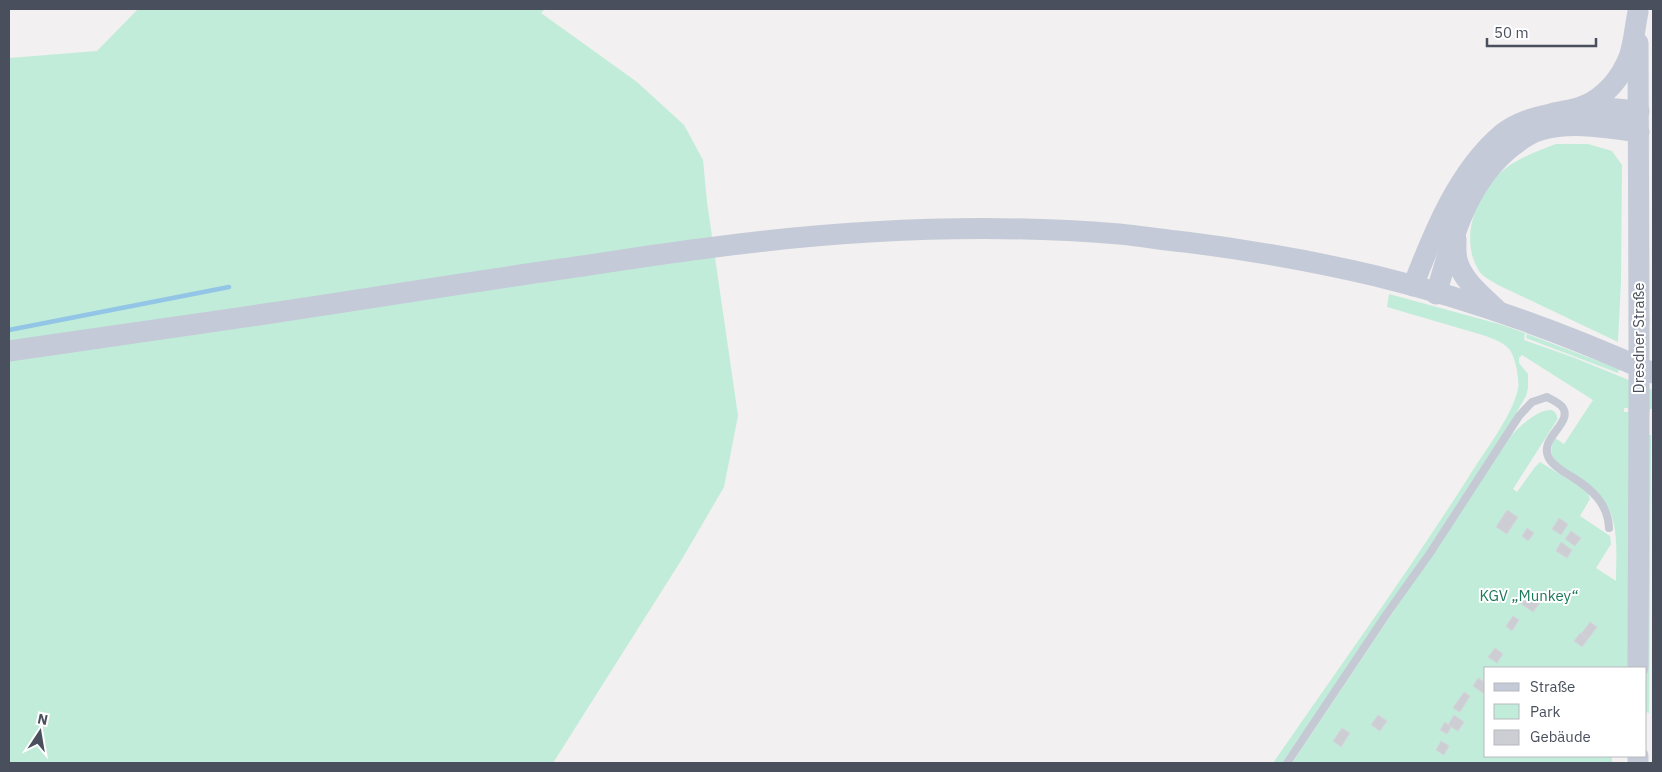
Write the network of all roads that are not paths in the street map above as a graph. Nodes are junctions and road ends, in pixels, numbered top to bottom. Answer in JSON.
{"nodes":[{"id":1,"x":1638,"y":10,"type":"edge"},
{"id":2,"x":1583,"y":106,"type":"junction"},
{"id":3,"x":1639,"y":122,"type":"junction"},
{"id":4,"x":1456,"y":230,"type":"junction"},
{"id":5,"x":1412,"y":286,"type":"junction"},
{"id":6,"x":1436,"y":294,"type":"junction"},
{"id":7,"x":1500,"y":313,"type":"junction"},
{"id":8,"x":9,"y":351,"type":"edge"},
{"id":9,"x":1653,"y":373,"type":"edge"},
{"id":10,"x":1609,"y":528,"type":"dead end"},
{"id":11,"x":1638,"y":667,"type":"edge"},
{"id":12,"x":1287,"y":763,"type":"edge"}],
"edges":[{"from":1,"to":2,"type":"main road"},
{"from":1,"to":3,"type":"main road","name":"Dresdner Straße"},
{"from":2,"to":3,"type":"main road"},
{"from":2,"to":5,"type":"main road"},
{"from":3,"to":4,"type":"main road"},
{"from":3,"to":11,"type":"main road","name":"Dresdner Straße","bridge":true},
{"from":4,"to":6,"type":"main road"},
{"from":4,"to":7,"type":"main road"},
{"from":5,"to":6,"type":"main road"},
{"from":5,"to":8,"type":"main road"},
{"from":6,"to":7,"type":"main road"},
{"from":7,"to":9,"type":"main road"},
{"from":10,"to":12,"type":"lane"}]}
